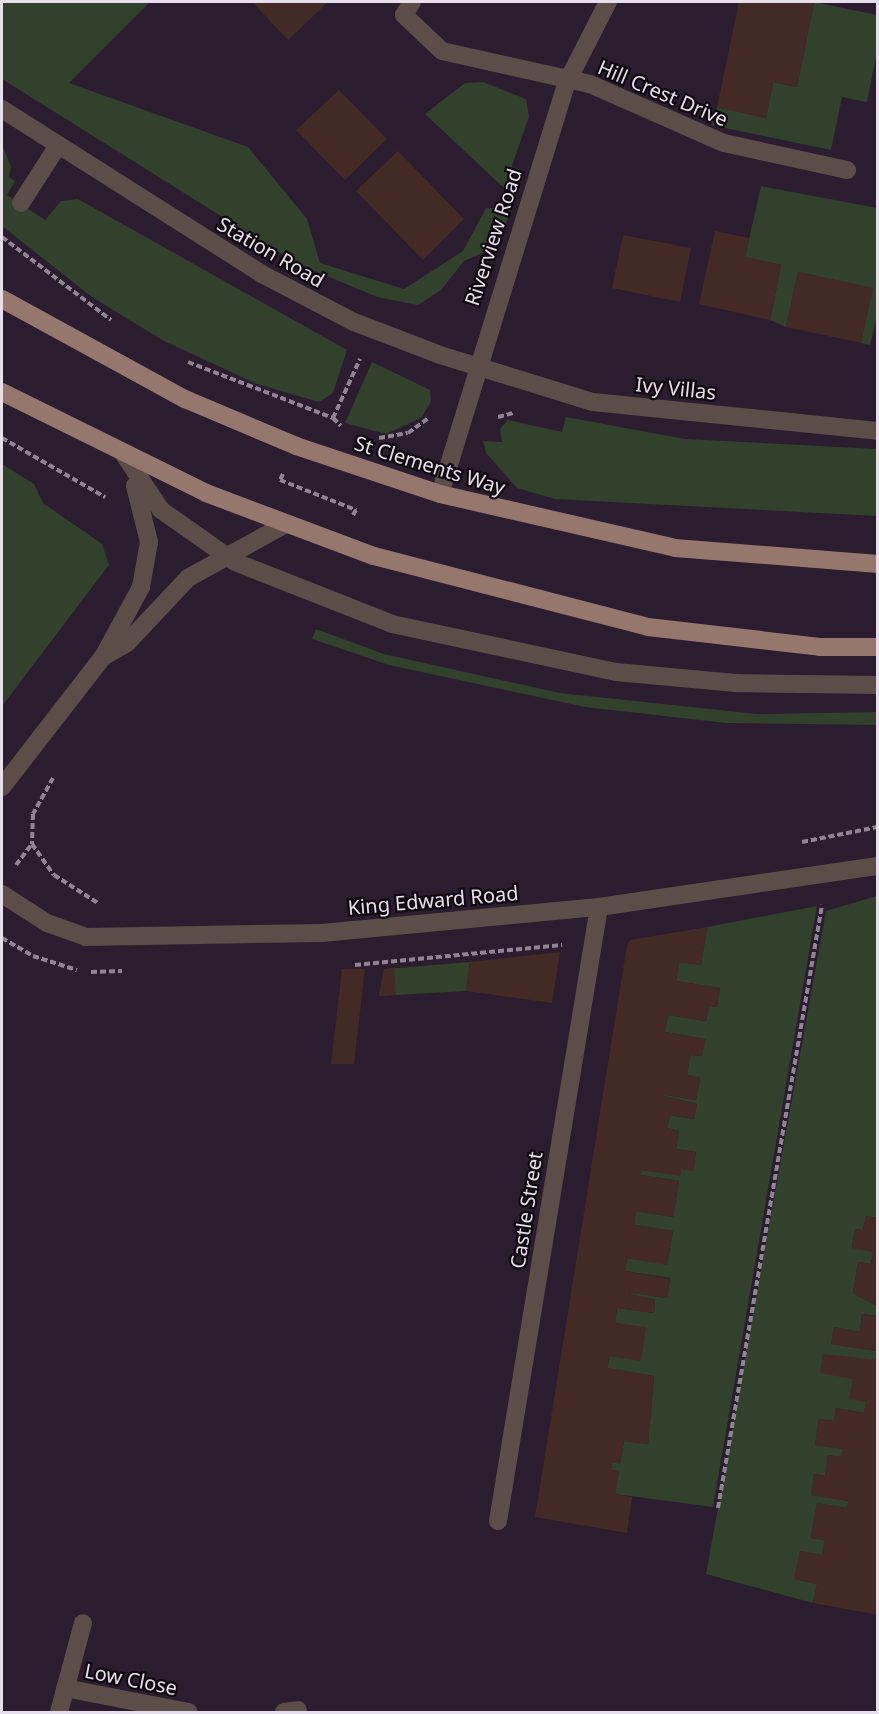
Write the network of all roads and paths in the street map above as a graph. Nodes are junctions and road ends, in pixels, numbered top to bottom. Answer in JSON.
{"nodes":[{"id":1,"x":608,"y":2,"type":"edge"},
{"id":2,"x":408,"y":8,"type":"edge"},
{"id":3,"x":567,"y":82,"type":"junction"},
{"id":4,"x":2,"y":109,"type":"edge"},
{"id":5,"x":57,"y":147,"type":"junction"},
{"id":6,"x":847,"y":170,"type":"dead end"},
{"id":7,"x":21,"y":203,"type":"dead end"},
{"id":8,"x":2,"y":237,"type":"edge"},
{"id":9,"x":2,"y":299,"type":"edge"},
{"id":10,"x":116,"y":323,"type":"dead end"},
{"id":11,"x":375,"y":328,"type":"junction"},
{"id":12,"x":181,"y":358,"type":"dead end"},
{"id":13,"x":476,"y":367,"type":"junction"},
{"id":14,"x":2,"y":392,"type":"edge"},
{"id":15,"x":522,"y":415,"type":"dead end"},
{"id":16,"x":494,"y":428,"type":"dead end"},
{"id":17,"x":878,"y":431,"type":"edge"},
{"id":18,"x":2,"y":438,"type":"edge"},
{"id":19,"x":296,"y":446,"type":"junction"},
{"id":20,"x":125,"y":456,"type":"junction"},
{"id":21,"x":440,"y":495,"type":"junction"},
{"id":22,"x":110,"y":502,"type":"dead end"},
{"id":23,"x":286,"y":524,"type":"junction"},
{"id":24,"x":342,"y":544,"type":"junction"},
{"id":25,"x":224,"y":555,"type":"junction"},
{"id":26,"x":878,"y":564,"type":"edge"},
{"id":27,"x":878,"y":647,"type":"edge"},
{"id":28,"x":103,"y":657,"type":"junction"},
{"id":29,"x":878,"y":685,"type":"edge"},
{"id":30,"x":57,"y":772,"type":"dead end"},
{"id":31,"x":2,"y":787,"type":"edge"},
{"id":32,"x":878,"y":827,"type":"edge"},
{"id":33,"x":794,"y":844,"type":"dead end"},
{"id":34,"x":878,"y":866,"type":"edge"},
{"id":35,"x":2,"y":894,"type":"edge"},
{"id":36,"x":823,"y":900,"type":"dead end"},
{"id":37,"x":107,"y":906,"type":"dead end"},
{"id":38,"x":599,"y":907,"type":"junction"},
{"id":39,"x":718,"y":1508,"type":"dead end"},
{"id":40,"x":498,"y":1521,"type":"dead end"},
{"id":41,"x":83,"y":1623,"type":"dead end"},
{"id":42,"x":65,"y":1688,"type":"junction"},
{"id":43,"x":59,"y":1713,"type":"edge"},
{"id":44,"x":189,"y":1713,"type":"edge"}],
"edges":[{"from":1,"to":3,"type":"street","name":"Riverview Road"},
{"from":2,"to":3,"type":"street","name":"Hill Crest Drive"},
{"from":3,"to":6,"type":"street","name":"Hill Crest Drive"},
{"from":3,"to":13,"type":"street","name":"Riverview Road"},
{"from":4,"to":5,"type":"street","name":"Station Road"},
{"from":5,"to":7,"type":"street"},
{"from":5,"to":11,"type":"street","name":"Station Road"},
{"from":8,"to":10,"type":"path"},
{"from":9,"to":19,"type":"main road","name":"St Clements Way"},
{"from":11,"to":12,"type":"path"},
{"from":11,"to":13,"type":"street","name":"Station Road"},
{"from":13,"to":17,"type":"street","name":"Ivy Villas"},
{"from":13,"to":21,"type":"street","name":"Riverview Road"},
{"from":14,"to":20,"type":"main road"},
{"from":15,"to":16,"type":"path"},
{"from":18,"to":22,"type":"path"},
{"from":19,"to":21,"type":"main road","name":"St Clements Way"},
{"from":19,"to":24,"type":"path"},
{"from":20,"to":23,"type":"main road"},
{"from":20,"to":25,"type":"street"},
{"from":20,"to":28,"type":"street"},
{"from":21,"to":26,"type":"main road","name":"St Clements Way"},
{"from":23,"to":24,"type":"main road"},
{"from":23,"to":25,"type":"street"},
{"from":24,"to":27,"type":"main road"},
{"from":25,"to":28,"type":"street"},
{"from":25,"to":29,"type":"street"},
{"from":28,"to":31,"type":"street"},
{"from":30,"to":37,"type":"path"},
{"from":32,"to":33,"type":"path"},
{"from":34,"to":38,"type":"street","name":"King Edward Road"},
{"from":35,"to":38,"type":"street","name":"King Edward Road"},
{"from":36,"to":39,"type":"path"},
{"from":38,"to":40,"type":"street","name":"Castle Street"},
{"from":41,"to":42,"type":"street","name":"Low Close"},
{"from":42,"to":43,"type":"street","name":"Low Close"},
{"from":42,"to":44,"type":"street","name":"Low Close"}]}
